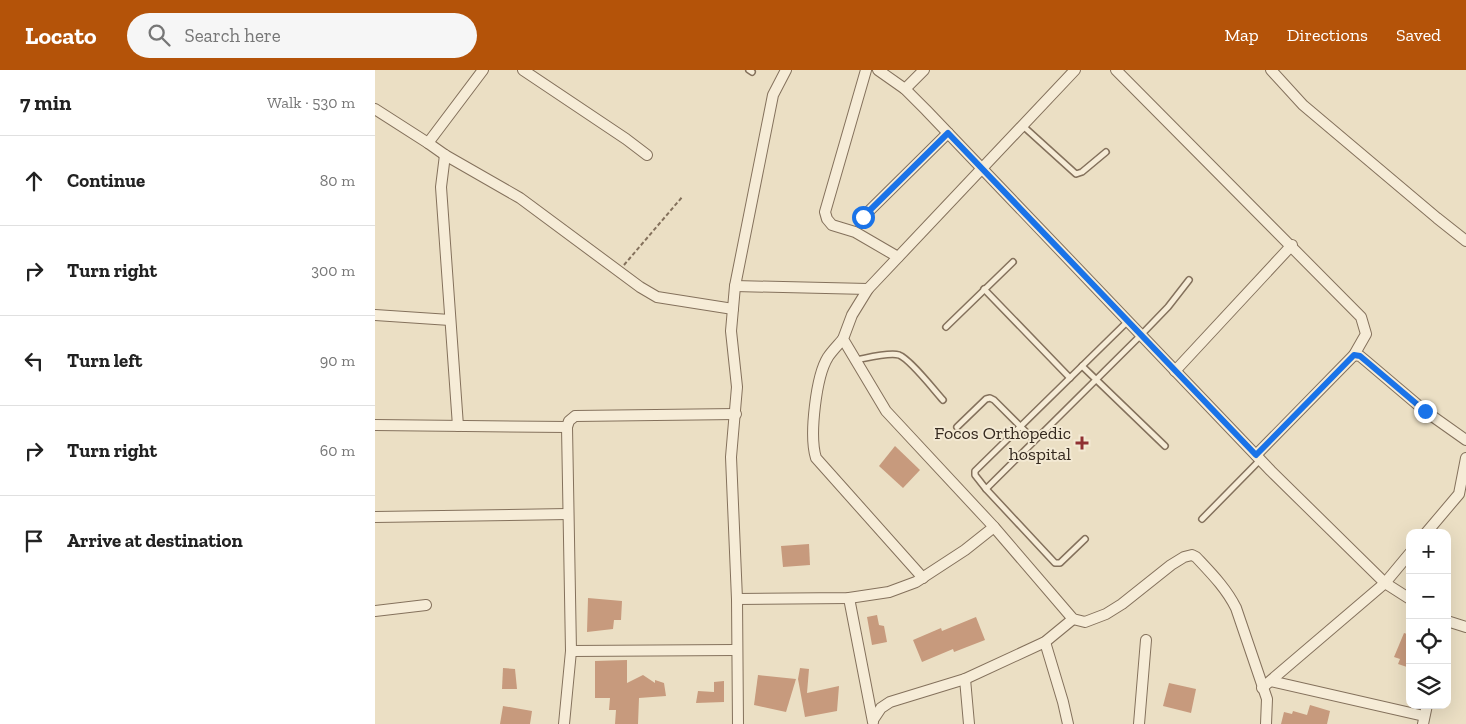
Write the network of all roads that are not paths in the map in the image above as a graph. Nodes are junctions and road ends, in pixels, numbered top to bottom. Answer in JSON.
{"nodes":[{"id":1,"x":483,"y":70,"type":"edge"},
{"id":2,"x":523,"y":70,"type":"edge"},
{"id":3,"x":786,"y":70,"type":"edge"},
{"id":4,"x":866,"y":70,"type":"edge"},
{"id":5,"x":878,"y":70,"type":"edge"},
{"id":6,"x":924,"y":70,"type":"edge"},
{"id":7,"x":1075,"y":70,"type":"edge"},
{"id":8,"x":1116,"y":70,"type":"edge"},
{"id":9,"x":1271,"y":70,"type":"edge"},
{"id":10,"x":905,"y":89,"type":"junction"},
{"id":11,"x":375,"y":109,"type":"edge"},
{"id":12,"x":1023,"y":126,"type":"junction"},
{"id":13,"x":948,"y":133,"type":"junction"},
{"id":14,"x":429,"y":143,"type":"junction"},
{"id":15,"x":1105,"y":152,"type":"dead end"},
{"id":16,"x":445,"y":155,"type":"junction"},
{"id":17,"x":647,"y":155,"type":"dead end"},
{"id":18,"x":983,"y":169,"type":"junction"},
{"id":19,"x":863,"y":217,"type":"dead end"},
{"id":20,"x":1465,"y":238,"type":"edge"},
{"id":21,"x":1292,"y":246,"type":"junction"},
{"id":22,"x":898,"y":257,"type":"junction"},
{"id":23,"x":1013,"y":262,"type":"dead end"},
{"id":24,"x":1189,"y":280,"type":"dead end"},
{"id":25,"x":735,"y":286,"type":"junction"},
{"id":26,"x":868,"y":289,"type":"junction"},
{"id":27,"x":984,"y":289,"type":"junction"},
{"id":28,"x":733,"y":309,"type":"junction"},
{"id":29,"x":375,"y":315,"type":"edge"},
{"id":30,"x":450,"y":320,"type":"junction"},
{"id":31,"x":1128,"y":321,"type":"junction"},
{"id":32,"x":945,"y":327,"type":"dead end"},
{"id":33,"x":1141,"y":335,"type":"junction"},
{"id":34,"x":843,"y":339,"type":"junction"},
{"id":35,"x":1354,"y":355,"type":"junction"},
{"id":36,"x":856,"y":360,"type":"junction"},
{"id":37,"x":1082,"y":366,"type":"junction"},
{"id":38,"x":1175,"y":371,"type":"junction"},
{"id":39,"x":1069,"y":378,"type":"junction"},
{"id":40,"x":1096,"y":380,"type":"junction"},
{"id":41,"x":943,"y":400,"type":"dead end"},
{"id":42,"x":735,"y":414,"type":"junction"},
{"id":43,"x":375,"y":425,"type":"edge"},
{"id":44,"x":458,"y":426,"type":"junction"},
{"id":45,"x":1020,"y":426,"type":"junction"},
{"id":46,"x":567,"y":427,"type":"junction"},
{"id":47,"x":957,"y":427,"type":"dead end"},
{"id":48,"x":1034,"y":440,"type":"junction"},
{"id":49,"x":1466,"y":440,"type":"edge"},
{"id":50,"x":1165,"y":446,"type":"dead end"},
{"id":51,"x":1258,"y":457,"type":"junction"},
{"id":52,"x":1466,"y":458,"type":"edge"},
{"id":53,"x":986,"y":489,"type":"junction"},
{"id":54,"x":1462,"y":496,"type":"edge"},
{"id":55,"x":568,"y":514,"type":"junction"},
{"id":56,"x":375,"y":517,"type":"edge"},
{"id":57,"x":1201,"y":519,"type":"dead end"},
{"id":58,"x":995,"y":527,"type":"junction"},
{"id":59,"x":1430,"y":529,"type":"edge"},
{"id":60,"x":1085,"y":538,"type":"dead end"},
{"id":61,"x":1406,"y":557,"type":"edge"},
{"id":62,"x":923,"y":578,"type":"junction"},
{"id":63,"x":1385,"y":583,"type":"junction"},
{"id":64,"x":1406,"y":596,"type":"edge"},
{"id":65,"x":849,"y":598,"type":"junction"},
{"id":66,"x":737,"y":599,"type":"junction"},
{"id":67,"x":427,"y":605,"type":"dead end"},
{"id":68,"x":375,"y":611,"type":"edge"},
{"id":69,"x":1073,"y":619,"type":"junction"},
{"id":70,"x":1451,"y":623,"type":"edge"},
{"id":71,"x":1466,"y":627,"type":"edge"},
{"id":72,"x":1145,"y":640,"type":"dead end"},
{"id":73,"x":1045,"y":642,"type":"junction"},
{"id":74,"x":737,"y":650,"type":"junction"},
{"id":75,"x":571,"y":651,"type":"junction"},
{"id":76,"x":965,"y":679,"type":"junction"},
{"id":77,"x":1271,"y":681,"type":"junction"},
{"id":78,"x":1262,"y":688,"type":"junction"},
{"id":79,"x":1425,"y":715,"type":"edge"},
{"id":80,"x":873,"y":722,"type":"edge"},
{"id":81,"x":564,"y":724,"type":"edge"},
{"id":82,"x":738,"y":724,"type":"edge"},
{"id":83,"x":969,"y":724,"type":"edge"},
{"id":84,"x":1068,"y":724,"type":"edge"},
{"id":85,"x":1139,"y":724,"type":"edge"},
{"id":86,"x":1266,"y":724,"type":"edge"}],
"edges":[{"from":1,"to":14,"type":"street"},
{"from":2,"to":17,"type":"street"},
{"from":3,"to":25,"type":"street"},
{"from":4,"to":22,"type":"street"},
{"from":5,"to":10,"type":"street"},
{"from":6,"to":10,"type":"street"},
{"from":7,"to":12,"type":"street"},
{"from":8,"to":21,"type":"street"},
{"from":9,"to":20,"type":"street"},
{"from":10,"to":13,"type":"street"},
{"from":11,"to":14,"type":"street"},
{"from":12,"to":15,"type":"lane"},
{"from":12,"to":18,"type":"street"},
{"from":13,"to":18,"type":"street"},
{"from":13,"to":19,"type":"street"},
{"from":14,"to":16,"type":"street"},
{"from":16,"to":28,"type":"street"},
{"from":16,"to":30,"type":"street"},
{"from":18,"to":22,"type":"street"},
{"from":18,"to":31,"type":"street"},
{"from":21,"to":35,"type":"street"},
{"from":21,"to":38,"type":"street"},
{"from":22,"to":26,"type":"street"},
{"from":23,"to":27,"type":"lane"},
{"from":24,"to":33,"type":"lane"},
{"from":25,"to":26,"type":"street"},
{"from":25,"to":28,"type":"street"},
{"from":26,"to":34,"type":"street"},
{"from":27,"to":32,"type":"lane"},
{"from":27,"to":39,"type":"lane"},
{"from":28,"to":42,"type":"street"},
{"from":29,"to":30,"type":"street"},
{"from":30,"to":44,"type":"street"},
{"from":31,"to":33,"type":"street"},
{"from":31,"to":37,"type":"lane"},
{"from":33,"to":38,"type":"street"},
{"from":33,"to":40,"type":"lane"},
{"from":34,"to":36,"type":"street"},
{"from":34,"to":62,"type":"street"},
{"from":35,"to":49,"type":"street"},
{"from":35,"to":51,"type":"street"},
{"from":36,"to":41,"type":"lane"},
{"from":36,"to":58,"type":"street"},
{"from":37,"to":39,"type":"lane"},
{"from":37,"to":40,"type":"lane"},
{"from":38,"to":51,"type":"street"},
{"from":39,"to":45,"type":"lane"},
{"from":40,"to":48,"type":"lane"},
{"from":40,"to":50,"type":"lane"},
{"from":42,"to":46,"type":"street"},
{"from":42,"to":66,"type":"street"},
{"from":43,"to":44,"type":"street"},
{"from":44,"to":46,"type":"street"},
{"from":45,"to":47,"type":"lane"},
{"from":45,"to":48,"type":"lane"},
{"from":45,"to":53,"type":"lane"},
{"from":46,"to":55,"type":"street"},
{"from":48,"to":53,"type":"lane"},
{"from":51,"to":57,"type":"lane"},
{"from":51,"to":63,"type":"street"},
{"from":52,"to":54,"type":"street"},
{"from":53,"to":60,"type":"lane"},
{"from":54,"to":59,"type":"street"},
{"from":55,"to":56,"type":"street"},
{"from":55,"to":75,"type":"street"},
{"from":58,"to":62,"type":"street"},
{"from":58,"to":69,"type":"street"},
{"from":61,"to":63,"type":"street"},
{"from":62,"to":65,"type":"street"},
{"from":63,"to":64,"type":"street"},
{"from":63,"to":77,"type":"street"},
{"from":65,"to":66,"type":"street"},
{"from":65,"to":80,"type":"street"},
{"from":66,"to":74,"type":"street"},
{"from":67,"to":68,"type":"street"},
{"from":69,"to":73,"type":"street"},
{"from":69,"to":78,"type":"street"},
{"from":70,"to":71,"type":"street"},
{"from":72,"to":85,"type":"street"},
{"from":73,"to":76,"type":"street"},
{"from":73,"to":84,"type":"street"},
{"from":74,"to":75,"type":"street"},
{"from":74,"to":82,"type":"street"},
{"from":75,"to":81,"type":"street"},
{"from":76,"to":80,"type":"street"},
{"from":76,"to":83,"type":"street"},
{"from":77,"to":78,"type":"street"},
{"from":77,"to":79,"type":"street"},
{"from":78,"to":86,"type":"street"}]}
